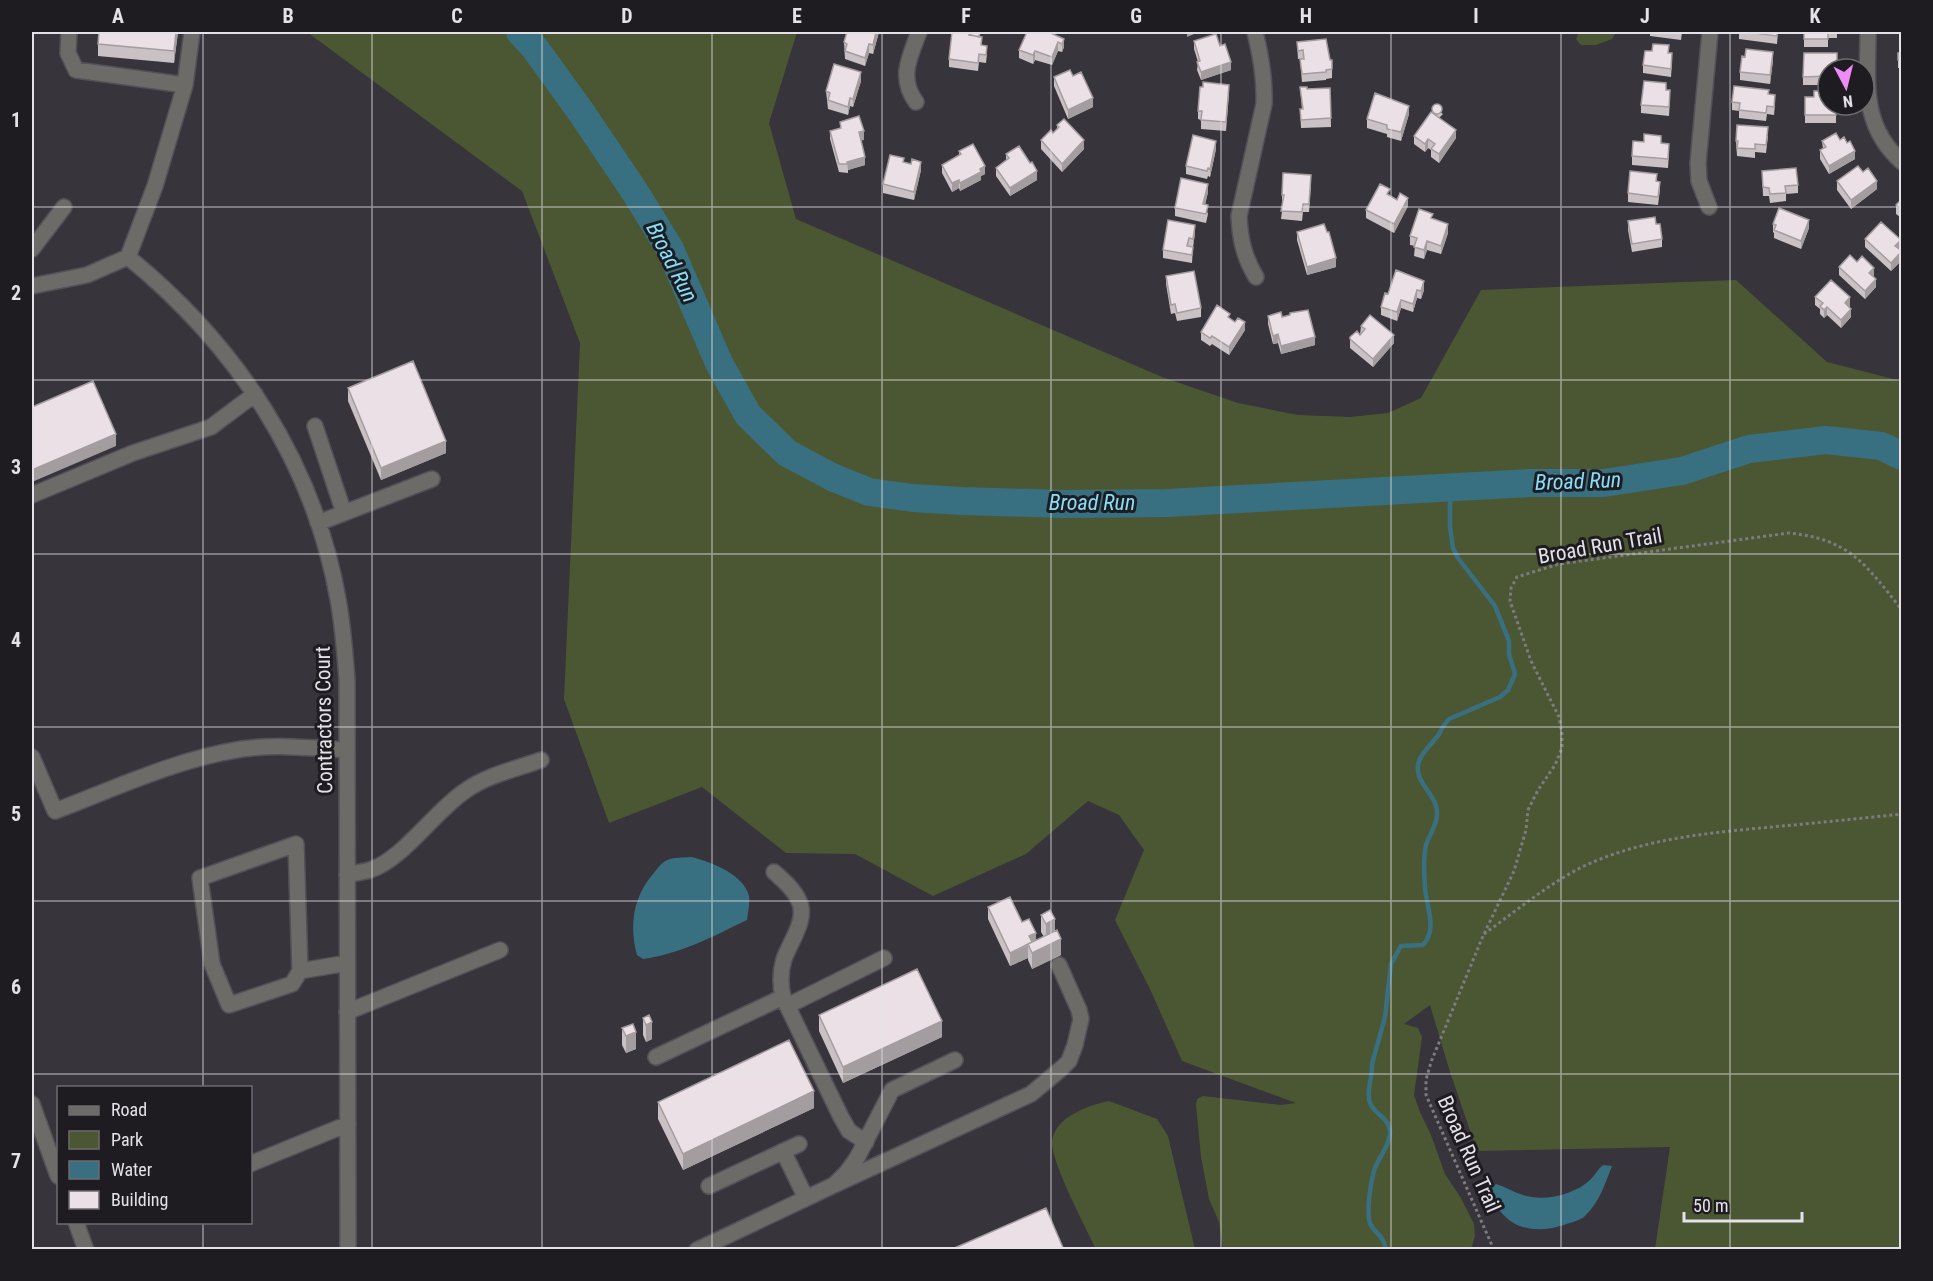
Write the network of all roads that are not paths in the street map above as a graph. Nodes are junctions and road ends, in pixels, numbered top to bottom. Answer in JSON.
{"nodes":[{"id":1,"x":69,"y":32,"type":"edge"},
{"id":2,"x":192,"y":32,"type":"edge"},
{"id":3,"x":919,"y":32,"type":"edge"},
{"id":4,"x":1255,"y":32,"type":"edge"},
{"id":5,"x":1710,"y":32,"type":"edge"},
{"id":6,"x":1868,"y":32,"type":"edge"},
{"id":7,"x":185,"y":85,"type":"junction"},
{"id":8,"x":916,"y":102,"type":"dead end"},
{"id":9,"x":1902,"y":162,"type":"edge"},
{"id":10,"x":64,"y":207,"type":"dead end"},
{"id":11,"x":1709,"y":207,"type":"dead end"},
{"id":12,"x":32,"y":249,"type":"edge"},
{"id":13,"x":128,"y":257,"type":"junction"},
{"id":14,"x":1256,"y":277,"type":"dead end"},
{"id":15,"x":32,"y":286,"type":"edge"},
{"id":16,"x":255,"y":394,"type":"junction"},
{"id":17,"x":315,"y":426,"type":"dead end"},
{"id":18,"x":432,"y":479,"type":"dead end"},
{"id":19,"x":32,"y":495,"type":"edge"},
{"id":20,"x":344,"y":513,"type":"junction"},
{"id":21,"x":318,"y":523,"type":"junction"},
{"id":22,"x":347,"y":750,"type":"junction"},
{"id":23,"x":32,"y":758,"type":"edge"},
{"id":24,"x":541,"y":760,"type":"dead end"},
{"id":25,"x":774,"y":872,"type":"dead end"},
{"id":26,"x":347,"y":875,"type":"junction"},
{"id":27,"x":500,"y":950,"type":"dead end"},
{"id":28,"x":884,"y":958,"type":"dead end"},
{"id":29,"x":347,"y":963,"type":"junction"},
{"id":30,"x":1059,"y":965,"type":"dead end"},
{"id":31,"x":300,"y":971,"type":"junction"},
{"id":32,"x":785,"y":1001,"type":"junction"},
{"id":33,"x":347,"y":1012,"type":"junction"},
{"id":34,"x":656,"y":1057,"type":"dead end"},
{"id":35,"x":955,"y":1060,"type":"dead end"},
{"id":36,"x":32,"y":1104,"type":"edge"},
{"id":37,"x":348,"y":1124,"type":"junction"},
{"id":38,"x":866,"y":1142,"type":"junction"},
{"id":39,"x":799,"y":1144,"type":"dead end"},
{"id":40,"x":783,"y":1151,"type":"junction"},
{"id":41,"x":252,"y":1163,"type":"edge"},
{"id":42,"x":57,"y":1173,"type":"edge"},
{"id":43,"x":834,"y":1185,"type":"junction"},
{"id":44,"x":709,"y":1186,"type":"dead end"},
{"id":45,"x":806,"y":1198,"type":"junction"},
{"id":46,"x":77,"y":1224,"type":"edge"},
{"id":47,"x":86,"y":1250,"type":"edge"},
{"id":48,"x":348,"y":1250,"type":"edge"},
{"id":49,"x":697,"y":1250,"type":"edge"}],
"edges":[{"from":1,"to":7,"type":"street"},
{"from":2,"to":7,"type":"street"},
{"from":3,"to":8,"type":"street"},
{"from":4,"to":14,"type":"street"},
{"from":5,"to":11,"type":"street"},
{"from":6,"to":9,"type":"street"},
{"from":7,"to":13,"type":"street"},
{"from":10,"to":12,"type":"street"},
{"from":13,"to":15,"type":"street"},
{"from":13,"to":16,"type":"street","name":"Contractors Court"},
{"from":16,"to":19,"type":"street"},
{"from":16,"to":21,"type":"street","name":"Contractors Court"},
{"from":17,"to":20,"type":"street"},
{"from":18,"to":20,"type":"street"},
{"from":20,"to":21,"type":"street"},
{"from":21,"to":22,"type":"street","name":"Contractors Court"},
{"from":22,"to":23,"type":"street"},
{"from":22,"to":26,"type":"street","name":"Contractors Court"},
{"from":24,"to":26,"type":"street"},
{"from":25,"to":32,"type":"street"},
{"from":26,"to":29,"type":"street","name":"Contractors Court"},
{"from":27,"to":33,"type":"street"},
{"from":28,"to":32,"type":"street"},
{"from":29,"to":31,"type":"street"},
{"from":29,"to":33,"type":"street","name":"Contractors Court"},
{"from":30,"to":43,"type":"street"},
{"from":31,"to":31,"type":"street"},
{"from":32,"to":34,"type":"street"},
{"from":32,"to":38,"type":"street"},
{"from":33,"to":37,"type":"street","name":"Contractors Court"},
{"from":35,"to":38,"type":"street"},
{"from":36,"to":42,"type":"street"},
{"from":37,"to":41,"type":"street"},
{"from":37,"to":48,"type":"street","name":"Contractors Court"},
{"from":38,"to":43,"type":"street"},
{"from":39,"to":40,"type":"street"},
{"from":40,"to":44,"type":"street"},
{"from":40,"to":45,"type":"street"},
{"from":43,"to":45,"type":"street"},
{"from":45,"to":49,"type":"street"},
{"from":46,"to":47,"type":"street"}]}
